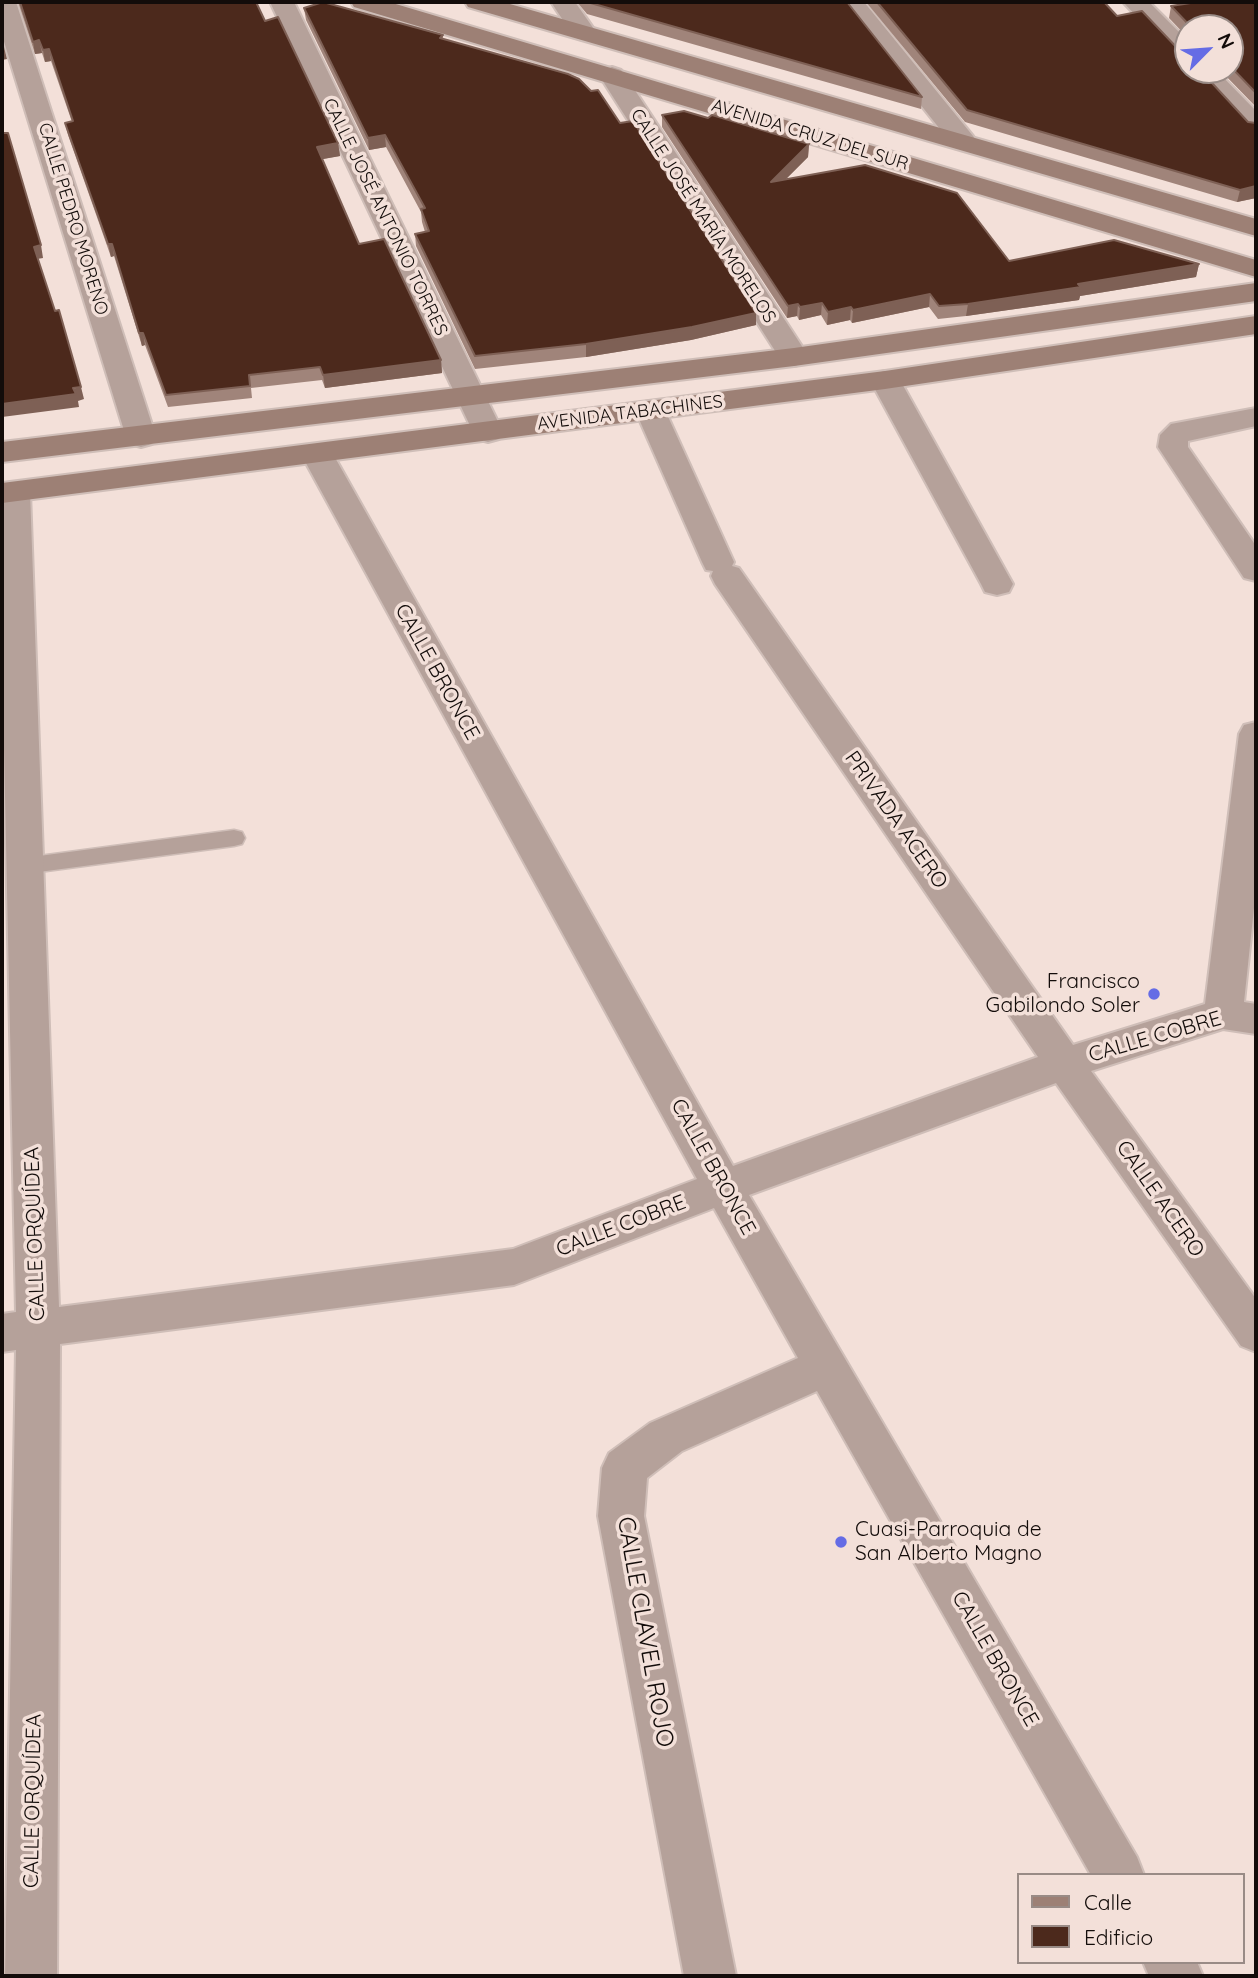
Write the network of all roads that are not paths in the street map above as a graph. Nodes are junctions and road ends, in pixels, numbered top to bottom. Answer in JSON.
{"nodes":[{"id":1,"x":4,"y":2,"type":"edge"},
{"id":2,"x":282,"y":2,"type":"edge"},
{"id":3,"x":363,"y":2,"type":"edge"},
{"id":4,"x":477,"y":2,"type":"edge"},
{"id":5,"x":563,"y":2,"type":"edge"},
{"id":6,"x":851,"y":2,"type":"edge"},
{"id":7,"x":1135,"y":2,"type":"edge"},
{"id":8,"x":583,"y":32,"type":"junction"},
{"id":9,"x":1174,"y":42,"type":"edge"},
{"id":10,"x":612,"y":75,"type":"junction"},
{"id":11,"x":1216,"y":84,"type":"edge"},
{"id":12,"x":1256,"y":126,"type":"edge"},
{"id":13,"x":964,"y":142,"type":"junction"},
{"id":14,"x":1256,"y":228,"type":"edge"},
{"id":15,"x":1256,"y":269,"type":"edge"},
{"id":16,"x":1256,"y":292,"type":"edge"},
{"id":17,"x":1256,"y":325,"type":"edge"},
{"id":18,"x":794,"y":357,"type":"junction"},
{"id":19,"x":885,"y":380,"type":"junction"},
{"id":20,"x":472,"y":397,"type":"junction"},
{"id":21,"x":650,"y":410,"type":"junction"},
{"id":22,"x":1256,"y":417,"type":"edge"},
{"id":23,"x":488,"y":432,"type":"junction"},
{"id":24,"x":141,"y":437,"type":"junction"},
{"id":25,"x":2,"y":452,"type":"edge"},
{"id":26,"x":317,"y":454,"type":"junction"},
{"id":27,"x":8,"y":493,"type":"edge"},
{"id":28,"x":1256,"y":570,"type":"edge"},
{"id":29,"x":997,"y":584,"type":"dead end"},
{"id":30,"x":1256,"y":734,"type":"edge"},
{"id":31,"x":234,"y":838,"type":"dead end"},
{"id":32,"x":13,"y":868,"type":"edge"},
{"id":33,"x":1240,"y":1017,"type":"edge"},
{"id":34,"x":1064,"y":1064,"type":"junction"},
{"id":35,"x":723,"y":1187,"type":"junction"},
{"id":36,"x":20,"y":1330,"type":"edge"},
{"id":37,"x":1256,"y":1333,"type":"edge"},
{"id":38,"x":826,"y":1366,"type":"junction"},
{"id":39,"x":1118,"y":1873,"type":"edge"},
{"id":40,"x":31,"y":1976,"type":"edge"},
{"id":41,"x":710,"y":1976,"type":"edge"}],
"edges":[{"from":1,"to":24,"type":"street","name":"CALLE PEDRO MORENO"},
{"from":2,"to":20,"type":"street","name":"CALLE JOSÉ ANTONIO TORRES"},
{"from":3,"to":10,"type":"street","name":"AVENIDA CRUZ DEL SUR"},
{"from":4,"to":8,"type":"street","name":"AVENIDA CRUZ DEL SUR"},
{"from":5,"to":8,"type":"street"},
{"from":6,"to":13,"type":"street"},
{"from":7,"to":9,"type":"street"},
{"from":8,"to":13,"type":"street","name":"AVENIDA CRUZ DEL SUR"},
{"from":10,"to":15,"type":"street","name":"AVENIDA CRUZ DEL SUR"},
{"from":10,"to":18,"type":"street","name":"CALLE JOSÉ MARÍA MORELOS"},
{"from":11,"to":12,"type":"street"},
{"from":13,"to":14,"type":"street","name":"AVENIDA CRUZ DEL SUR"},
{"from":16,"to":18,"type":"street","name":"AVENIDA TABACHINES"},
{"from":17,"to":19,"type":"street","name":"AVENIDA TABACHINES"},
{"from":18,"to":20,"type":"street","name":"AVENIDA TABACHINES"},
{"from":19,"to":21,"type":"street","name":"AVENIDA TABACHINES"},
{"from":19,"to":29,"type":"street"},
{"from":20,"to":23,"type":"street","name":"CALLE JOSÉ ANTONIO TORRES"},
{"from":20,"to":24,"type":"street","name":"AVENIDA TABACHINES"},
{"from":21,"to":23,"type":"street","name":"AVENIDA TABACHINES"},
{"from":21,"to":34,"type":"street","name":"PRIVADA ACERO"},
{"from":22,"to":28,"type":"street"},
{"from":23,"to":26,"type":"street","name":"AVENIDA TABACHINES"},
{"from":24,"to":25,"type":"street","name":"AVENIDA TABACHINES"},
{"from":26,"to":27,"type":"street","name":"AVENIDA TABACHINES"},
{"from":26,"to":35,"type":"street","name":"CALLE BRONCE"},
{"from":27,"to":32,"type":"street","name":"CALLE ORQUÍDEA"},
{"from":30,"to":33,"type":"street"},
{"from":31,"to":32,"type":"lane"},
{"from":32,"to":36,"type":"street","name":"CALLE ORQUÍDEA"},
{"from":33,"to":34,"type":"street","name":"CALLE COBRE"},
{"from":34,"to":35,"type":"street","name":"CALLE COBRE"},
{"from":34,"to":37,"type":"street","name":"CALLE ACERO"},
{"from":35,"to":36,"type":"street","name":"CALLE COBRE"},
{"from":35,"to":38,"type":"street","name":"CALLE BRONCE"},
{"from":36,"to":40,"type":"street","name":"CALLE ORQUÍDEA"},
{"from":38,"to":39,"type":"street","name":"CALLE BRONCE"},
{"from":38,"to":41,"type":"street","name":"CALLE CLAVEL ROJO"}]}
